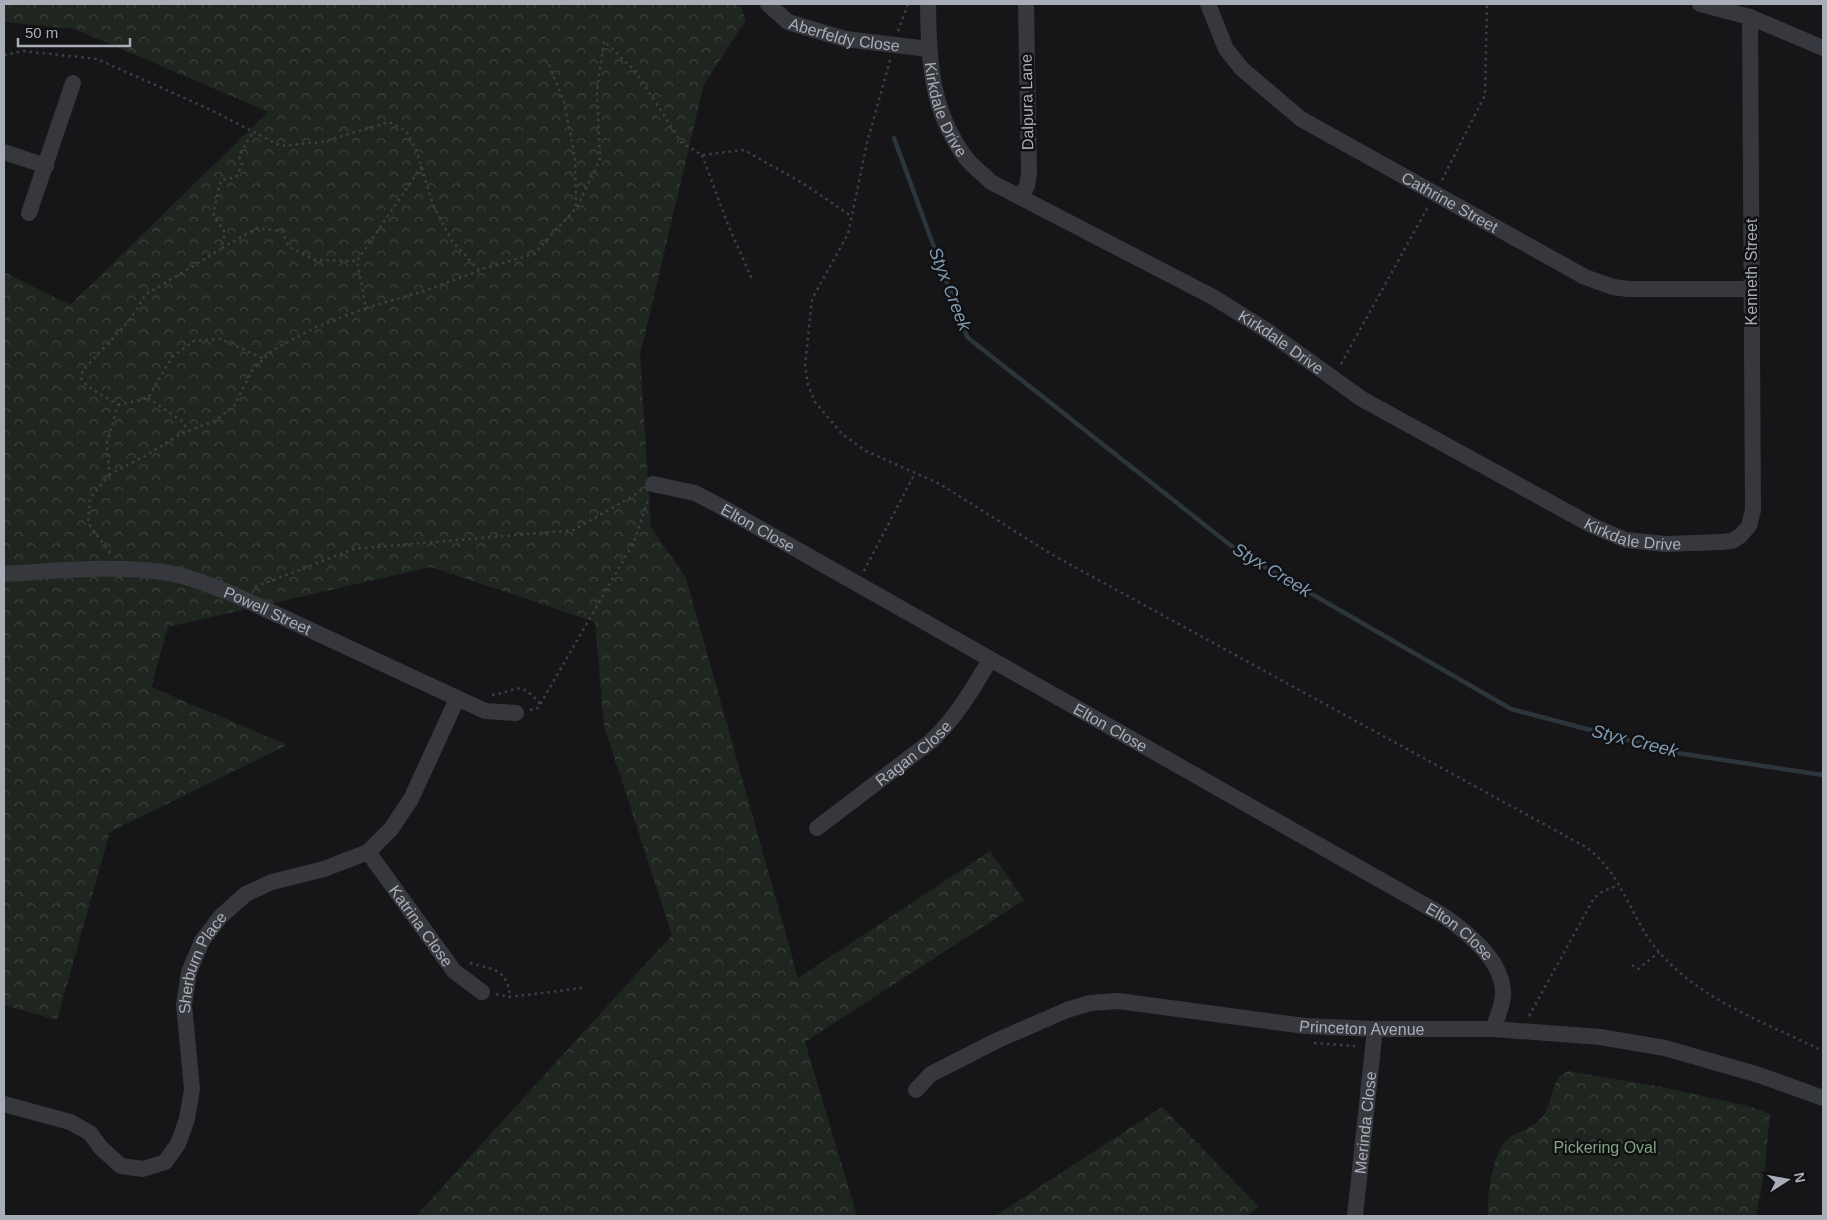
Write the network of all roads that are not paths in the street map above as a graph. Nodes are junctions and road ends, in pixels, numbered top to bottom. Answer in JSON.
{"nodes":[{"id":1,"x":768,"y":4,"type":"edge"},
{"id":2,"x":928,"y":4,"type":"edge"},
{"id":3,"x":1026,"y":4,"type":"edge"},
{"id":4,"x":1208,"y":4,"type":"edge"},
{"id":5,"x":1700,"y":4,"type":"edge"},
{"id":6,"x":1750,"y":17,"type":"junction"},
{"id":7,"x":1823,"y":48,"type":"edge"},
{"id":8,"x":929,"y":49,"type":"junction"},
{"id":9,"x":74,"y":83,"type":"dead end"},
{"id":10,"x":4,"y":152,"type":"edge"},
{"id":11,"x":46,"y":166,"type":"junction"},
{"id":12,"x":1020,"y":197,"type":"junction"},
{"id":13,"x":29,"y":213,"type":"dead end"},
{"id":14,"x":1750,"y":289,"type":"junction"},
{"id":15,"x":653,"y":484,"type":"road end"},
{"id":16,"x":1749,"y":526,"type":"joint"},
{"id":17,"x":4,"y":574,"type":"edge"},
{"id":18,"x":990,"y":660,"type":"junction"},
{"id":19,"x":457,"y":699,"type":"junction"},
{"id":20,"x":516,"y":713,"type":"road end"},
{"id":21,"x":817,"y":828,"type":"dead end"},
{"id":22,"x":368,"y":852,"type":"junction"},
{"id":23,"x":482,"y":992,"type":"road end"},
{"id":24,"x":1375,"y":1029,"type":"junction"},
{"id":25,"x":1493,"y":1029,"type":"junction"},
{"id":26,"x":916,"y":1090,"type":"dead end"},
{"id":27,"x":1823,"y":1098,"type":"edge"},
{"id":28,"x":4,"y":1104,"type":"edge"},
{"id":29,"x":1355,"y":1216,"type":"edge"}],
"edges":[{"from":1,"to":8,"type":"street","name":"Aberfeldy Close"},
{"from":2,"to":8,"type":"street","name":"Kirkdale Drive"},
{"from":3,"to":12,"type":"street","name":"Dalpura Lane"},
{"from":4,"to":14,"type":"street","name":"Cathrine Street"},
{"from":5,"to":6,"type":"street"},
{"from":6,"to":7,"type":"street"},
{"from":6,"to":14,"type":"street","name":"Kenneth Street"},
{"from":8,"to":12,"type":"street","name":"Kirkdale Drive"},
{"from":9,"to":11,"type":"street"},
{"from":10,"to":11,"type":"street"},
{"from":11,"to":13,"type":"street"},
{"from":12,"to":16,"type":"street","name":"Kirkdale Drive"},
{"from":14,"to":16,"type":"street","name":"Kenneth Street"},
{"from":15,"to":18,"type":"street","name":"Elton Close"},
{"from":17,"to":19,"type":"street","name":"Powell Street"},
{"from":18,"to":21,"type":"street","name":"Ragan Close"},
{"from":18,"to":25,"type":"street","name":"Elton Close"},
{"from":19,"to":20,"type":"street","name":"Powell Street"},
{"from":19,"to":22,"type":"street","name":"Sherburn Place"},
{"from":22,"to":23,"type":"street","name":"Katrina Close"},
{"from":22,"to":28,"type":"street","name":"Sherburn Place"},
{"from":24,"to":25,"type":"street","name":"Princeton Avenue"},
{"from":24,"to":26,"type":"street","name":"Princeton Avenue"},
{"from":24,"to":29,"type":"street","name":"Merinda Close"},
{"from":25,"to":27,"type":"street","name":"Princeton Avenue"}]}
